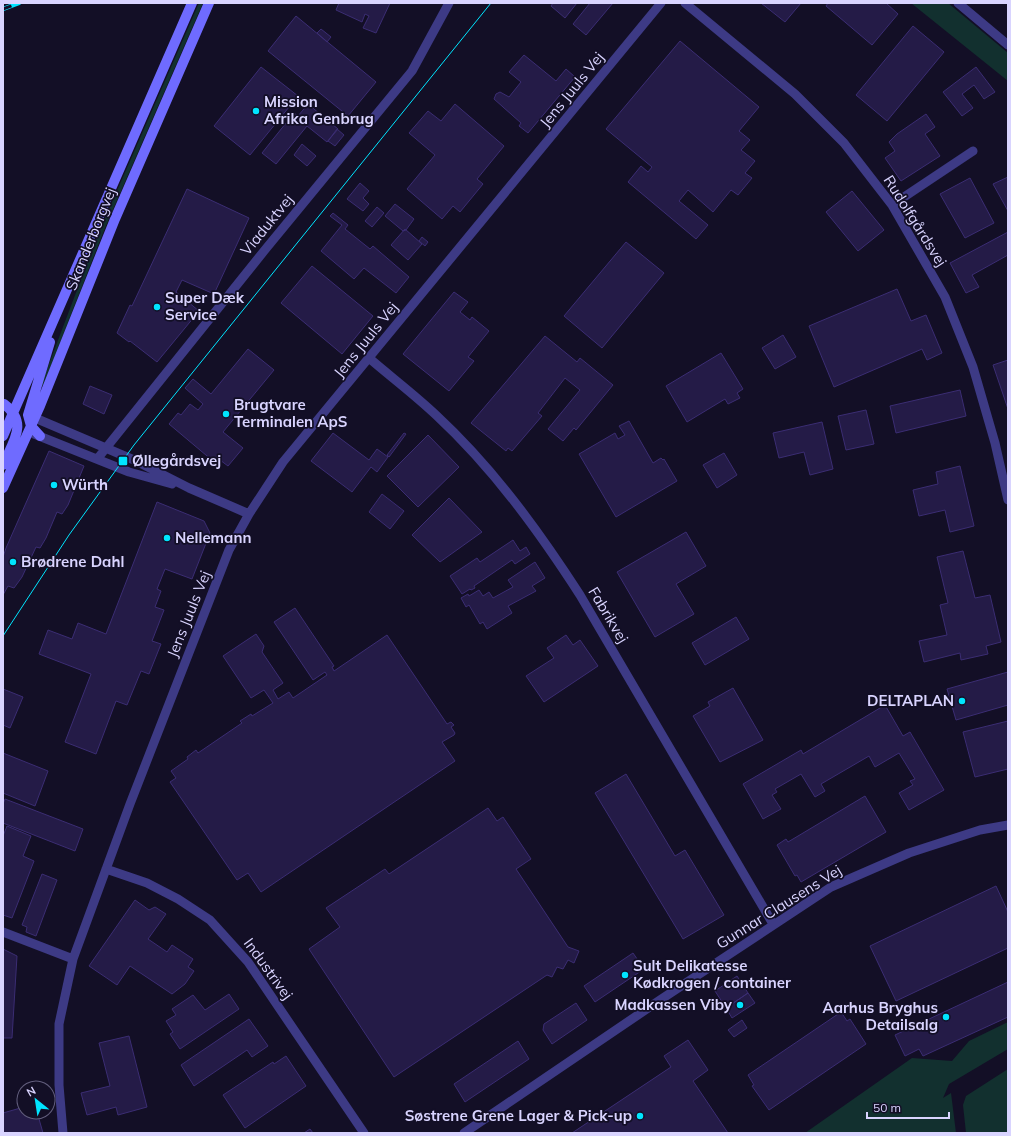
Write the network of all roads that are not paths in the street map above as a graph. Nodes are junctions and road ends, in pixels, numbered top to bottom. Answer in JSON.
{"nodes":[{"id":1,"x":192,"y":3,"type":"edge"},
{"id":2,"x":209,"y":3,"type":"edge"},
{"id":3,"x":449,"y":3,"type":"edge"},
{"id":4,"x":661,"y":3,"type":"edge"},
{"id":5,"x":685,"y":3,"type":"edge"},
{"id":6,"x":958,"y":3,"type":"edge"},
{"id":7,"x":1008,"y":45,"type":"edge"},
{"id":8,"x":973,"y":151,"type":"dead end"},
{"id":9,"x":892,"y":205,"type":"junction"},
{"id":10,"x":63,"y":300,"type":"junction"},
{"id":11,"x":369,"y":358,"type":"junction"},
{"id":12,"x":3,"y":404,"type":"edge"},
{"id":13,"x":12,"y":417,"type":"edge"},
{"id":14,"x":31,"y":422,"type":"junction"},
{"id":15,"x":3,"y":436,"type":"edge"},
{"id":16,"x":40,"y":436,"type":"joint"},
{"id":17,"x":106,"y":448,"type":"junction"},
{"id":18,"x":98,"y":458,"type":"junction"},
{"id":19,"x":3,"y":465,"type":"edge"},
{"id":20,"x":3,"y":488,"type":"edge"},
{"id":21,"x":189,"y":488,"type":"junction"},
{"id":22,"x":1008,"y":500,"type":"edge"},
{"id":23,"x":249,"y":514,"type":"junction"},
{"id":24,"x":1008,"y":826,"type":"edge"},
{"id":25,"x":106,"y":869,"type":"junction"},
{"id":26,"x":774,"y":924,"type":"junction"},
{"id":27,"x":3,"y":932,"type":"edge"},
{"id":28,"x":73,"y":959,"type":"junction"},
{"id":29,"x":63,"y":1133,"type":"edge"},
{"id":30,"x":364,"y":1133,"type":"edge"},
{"id":31,"x":464,"y":1133,"type":"edge"}],
"edges":[{"from":1,"to":10,"type":"main road","name":"Skanderborgvej"},
{"from":2,"to":14,"type":"main road","name":"Skanderborgvej"},
{"from":3,"to":17,"type":"street","name":"Viaduktvej"},
{"from":4,"to":11,"type":"street","name":"Jens Juuls Vej"},
{"from":5,"to":9,"type":"street","name":"Rudolfgårdsvej"},
{"from":6,"to":7,"type":"street"},
{"from":8,"to":9,"type":"street"},
{"from":9,"to":22,"type":"street","name":"Rudolfgårdsvej"},
{"from":10,"to":13,"type":"main road","name":"Skanderborgvej"},
{"from":10,"to":14,"type":"main road"},
{"from":11,"to":23,"type":"street","name":"Jens Juuls Vej"},
{"from":11,"to":26,"type":"street","name":"Fabrikvej"},
{"from":12,"to":13,"type":"main road"},
{"from":13,"to":14,"type":"main road"},
{"from":13,"to":14,"type":"main road"},
{"from":13,"to":15,"type":"main road","name":"Skanderborgvej"},
{"from":13,"to":19,"type":"main road"},
{"from":14,"to":16,"type":"main road"},
{"from":14,"to":17,"type":"street"},
{"from":14,"to":20,"type":"main road","name":"Skanderborgvej"},
{"from":16,"to":18,"type":"street"},
{"from":17,"to":18,"type":"street","name":"Viaduktvej"},
{"from":17,"to":21,"type":"street"},
{"from":18,"to":21,"type":"street"},
{"from":21,"to":23,"type":"street"},
{"from":23,"to":25,"type":"street","name":"Jens Juuls Vej"},
{"from":24,"to":26,"type":"street","name":"Gunnar Clausens Vej"},
{"from":25,"to":28,"type":"street","name":"Jens Juuls Vej"},
{"from":25,"to":30,"type":"street","name":"Industrivej"},
{"from":26,"to":31,"type":"street","name":"Gunnar Clausens Vej"},
{"from":27,"to":28,"type":"street"},
{"from":28,"to":29,"type":"street","name":"Jens Juuls Vej"}]}
